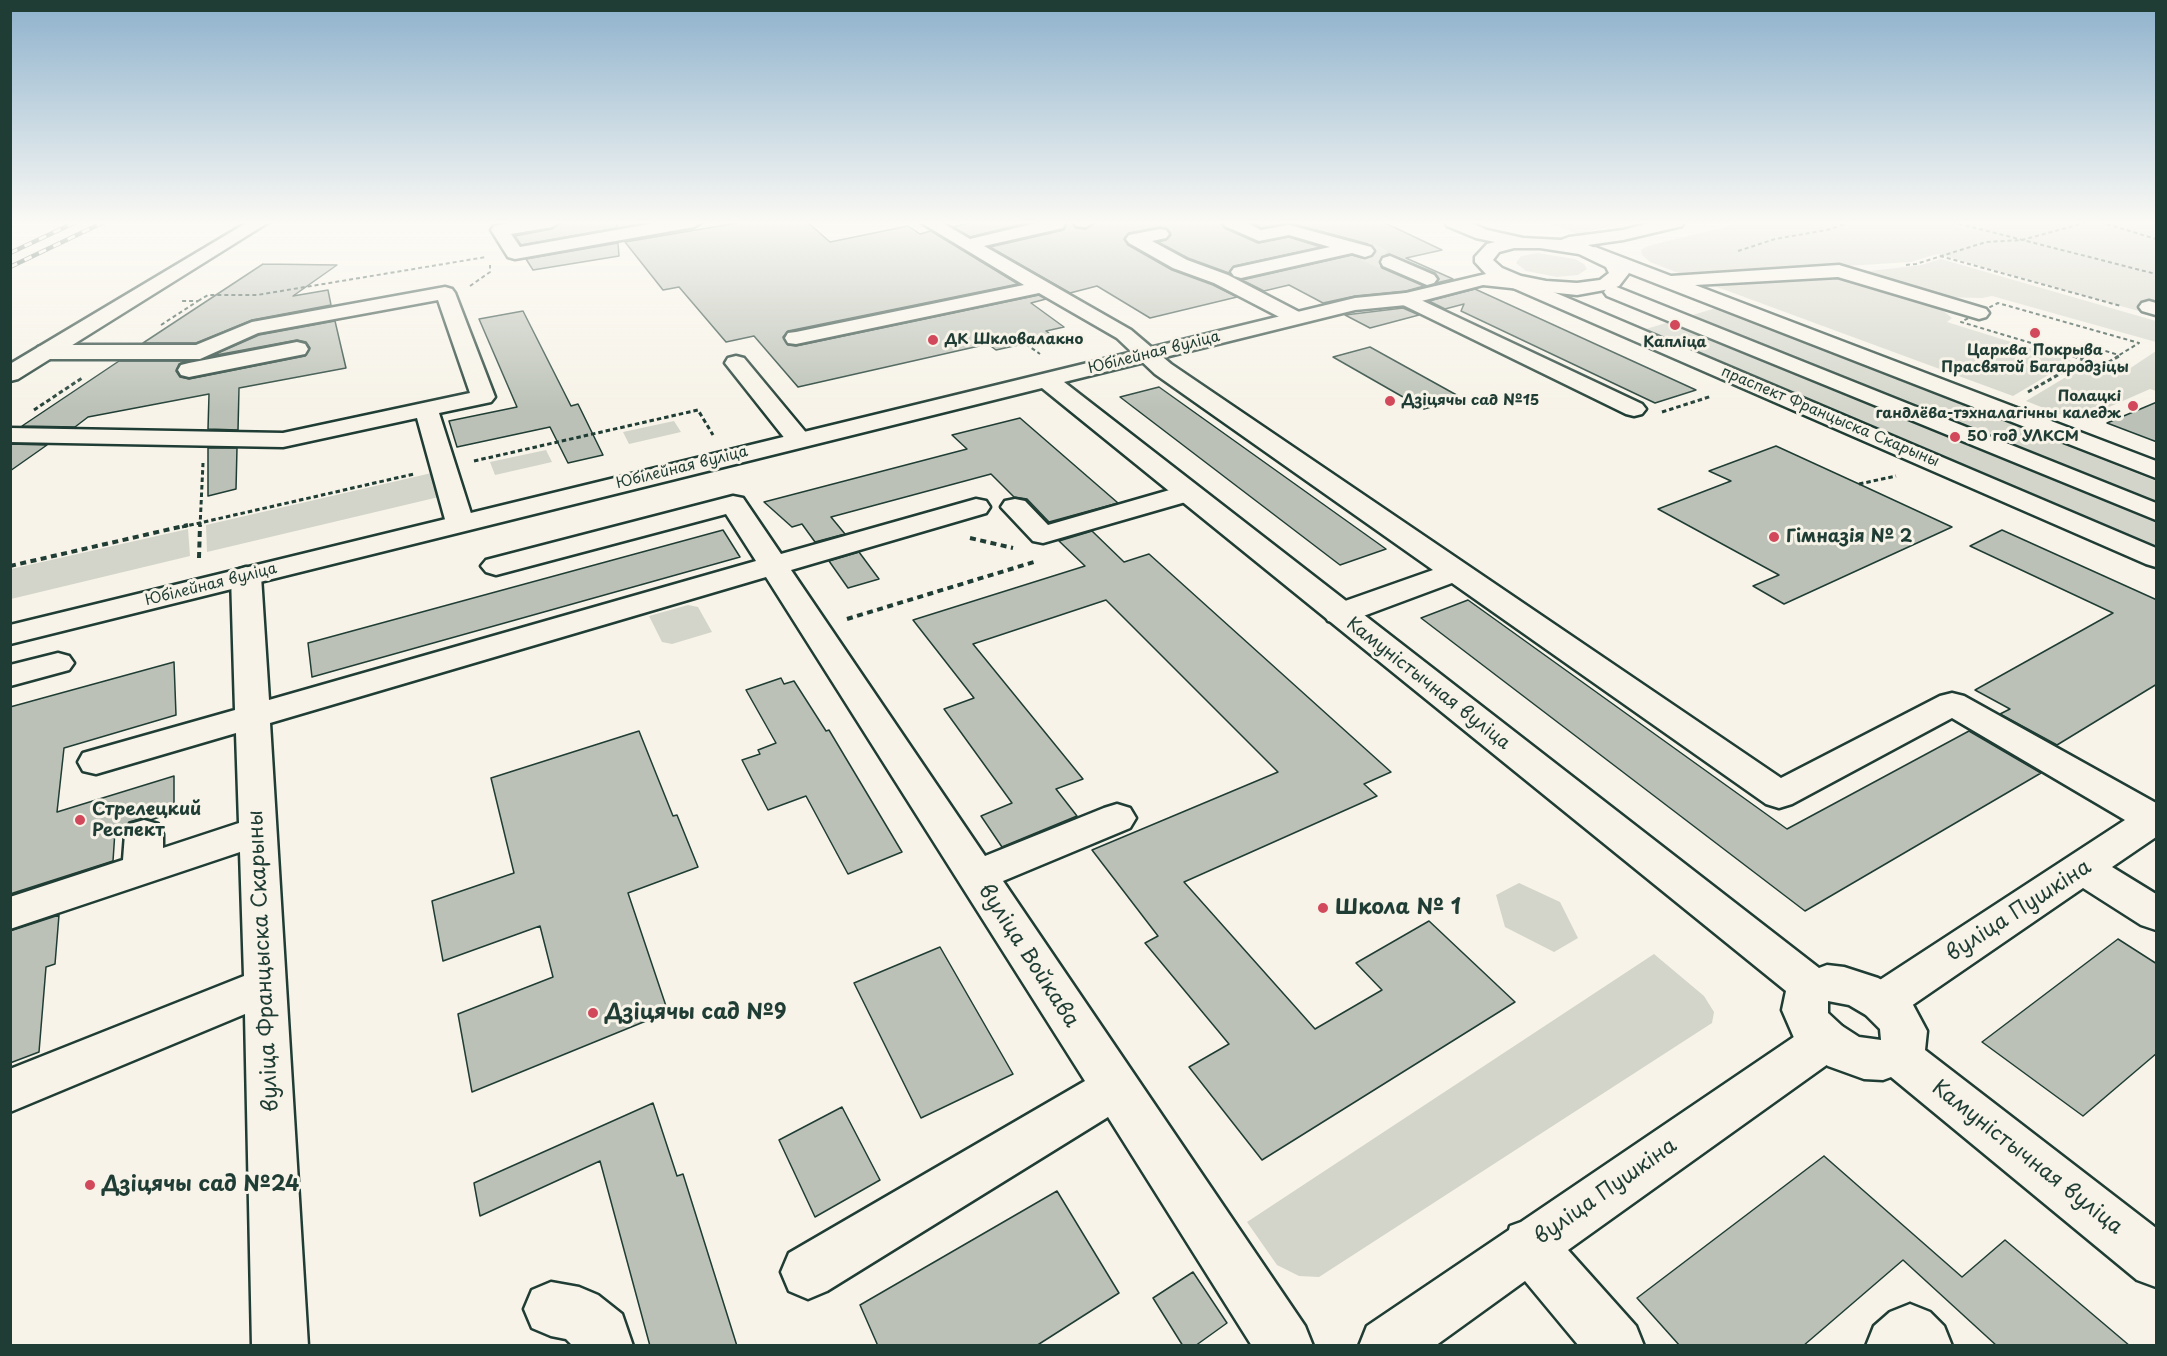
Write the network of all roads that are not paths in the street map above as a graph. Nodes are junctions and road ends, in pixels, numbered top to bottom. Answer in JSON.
{"nodes":[{"id":1,"x":156,"y":285,"type":"edge"},
{"id":2,"x":1038,"y":285,"type":"edge"},
{"id":3,"x":1233,"y":285,"type":"edge"},
{"id":4,"x":1401,"y":285,"type":"edge"},
{"id":5,"x":1458,"y":285,"type":"edge"},
{"id":6,"x":1527,"y":285,"type":"edge"},
{"id":7,"x":1545,"y":285,"type":"edge"},
{"id":8,"x":1601,"y":285,"type":"edge"},
{"id":9,"x":1658,"y":285,"type":"edge"},
{"id":10,"x":1679,"y":285,"type":"edge"},
{"id":11,"x":1887,"y":285,"type":"edge"},
{"id":12,"x":1041,"y":287,"type":"junction"},
{"id":13,"x":1406,"y":298,"type":"junction"},
{"id":14,"x":1640,"y":302,"type":"junction"},
{"id":15,"x":1355,"y":304,"type":"junction"},
{"id":16,"x":1979,"y":313,"type":"road end"},
{"id":17,"x":1593,"y":315,"type":"junction"},
{"id":18,"x":1672,"y":315,"type":"junction"},
{"id":19,"x":1296,"y":318,"type":"junction"},
{"id":20,"x":1626,"y":329,"type":"junction"},
{"id":21,"x":70,"y":337,"type":"junction"},
{"id":22,"x":26,"y":338,"type":"dead end"},
{"id":23,"x":796,"y":338,"type":"dead end"},
{"id":24,"x":297,"y":349,"type":"dead end"},
{"id":25,"x":46,"y":352,"type":"junction"},
{"id":26,"x":200,"y":352,"type":"junction"},
{"id":27,"x":1148,"y":355,"type":"junction"},
{"id":28,"x":736,"y":363,"type":"dead end"},
{"id":29,"x":1042,"y":367,"type":"junction"},
{"id":30,"x":10,"y":374,"type":"edge"},
{"id":31,"x":426,"y":409,"type":"junction"},
{"id":32,"x":1634,"y":409,"type":"road end"},
{"id":33,"x":10,"y":435,"type":"edge"},
{"id":34,"x":799,"y":440,"type":"junction"},
{"id":35,"x":2157,"y":470,"type":"edge"},
{"id":36,"x":1187,"y":493,"type":"junction"},
{"id":37,"x":976,"y":507,"type":"dead end"},
{"id":38,"x":1014,"y":507,"type":"dead end"},
{"id":39,"x":2157,"y":512,"type":"edge"},
{"id":40,"x":460,"y":523,"type":"junction"},
{"id":41,"x":2157,"y":558,"type":"edge"},
{"id":42,"x":496,"y":566,"type":"dead end"},
{"id":43,"x":773,"y":566,"type":"junction"},
{"id":44,"x":1457,"y":571,"type":"junction"},
{"id":45,"x":246,"y":576,"type":"junction"},
{"id":46,"x":1338,"y":614,"type":"junction"},
{"id":47,"x":10,"y":635,"type":"edge"},
{"id":48,"x":58,"y":663,"type":"dead end"},
{"id":49,"x":10,"y":676,"type":"edge"},
{"id":50,"x":252,"y":716,"type":"junction"},
{"id":51,"x":96,"y":762,"type":"dead end"},
{"id":52,"x":1117,"y":818,"type":"dead end"},
{"id":53,"x":2156,"y":819,"type":"edge"},
{"id":54,"x":258,"y":831,"type":"junction"},
{"id":55,"x":2084,"y":869,"type":"junction"},
{"id":56,"x":976,"y":876,"type":"junction"},
{"id":57,"x":10,"y":913,"type":"edge"},
{"id":58,"x":2157,"y":914,"type":"edge"},
{"id":59,"x":266,"y":986,"type":"junction"},
{"id":60,"x":1813,"y":988,"type":"junction"},
{"id":61,"x":1882,"y":1002,"type":"junction"},
{"id":62,"x":1826,"y":1040,"type":"junction"},
{"id":63,"x":1897,"y":1055,"type":"junction"},
{"id":64,"x":1114,"y":1088,"type":"junction"},
{"id":65,"x":10,"y":1091,"type":"edge"},
{"id":66,"x":1529,"y":1245,"type":"junction"},
{"id":67,"x":2157,"y":1261,"type":"edge"},
{"id":68,"x":808,"y":1272,"type":"dead end"},
{"id":69,"x":551,"y":1309,"type":"dead end"},
{"id":70,"x":279,"y":1346,"type":"edge"},
{"id":71,"x":605,"y":1346,"type":"edge"},
{"id":72,"x":1285,"y":1346,"type":"edge"},
{"id":73,"x":1387,"y":1346,"type":"edge"},
{"id":74,"x":1616,"y":1346,"type":"edge"},
{"id":75,"x":1894,"y":1346,"type":"edge"},
{"id":76,"x":1924,"y":1346,"type":"edge"}],
"edges":[{"from":1,"to":21,"type":"street"},
{"from":2,"to":12,"type":"street"},
{"from":3,"to":19,"type":"street"},
{"from":4,"to":15,"type":"street","name":"Юбілейная вуліца"},
{"from":5,"to":13,"type":"street","name":"Юбілейная вуліца"},
{"from":6,"to":17,"type":"street","name":"праспект Францыска Скарыны"},
{"from":7,"to":8,"type":"street","name":"Юбілейная вуліца"},
{"from":9,"to":14,"type":"street"},
{"from":10,"to":35,"type":"street"},
{"from":11,"to":16,"type":"street"},
{"from":12,"to":23,"type":"street"},
{"from":12,"to":27,"type":"street"},
{"from":13,"to":15,"type":"street","name":"Юбілейная вуліца"},
{"from":13,"to":32,"type":"street"},
{"from":14,"to":17,"type":"street"},
{"from":14,"to":18,"type":"street"},
{"from":15,"to":19,"type":"street","name":"Юбілейная вуліца"},
{"from":17,"to":20,"type":"street","name":"праспект Францыска Скарыны"},
{"from":18,"to":20,"type":"street"},
{"from":18,"to":39,"type":"street"},
{"from":19,"to":27,"type":"street","name":"Юбілейная вуліца"},
{"from":20,"to":41,"type":"street","name":"праспект Францыска Скарыны"},
{"from":21,"to":22,"type":"street"},
{"from":21,"to":25,"type":"street"},
{"from":24,"to":26,"type":"street"},
{"from":25,"to":26,"type":"street"},
{"from":25,"to":30,"type":"street"},
{"from":26,"to":31,"type":"street"},
{"from":27,"to":29,"type":"street","name":"Юбілейная вуліца"},
{"from":27,"to":44,"type":"street"},
{"from":28,"to":34,"type":"street"},
{"from":29,"to":34,"type":"street","name":"Юбілейная вуліца"},
{"from":29,"to":36,"type":"street","name":"Камуністычная вуліца"},
{"from":31,"to":33,"type":"street"},
{"from":31,"to":40,"type":"street"},
{"from":34,"to":40,"type":"street","name":"Юбілейная вуліца"},
{"from":36,"to":38,"type":"street"},
{"from":36,"to":46,"type":"street","name":"Камуністычная вуліца"},
{"from":37,"to":43,"type":"street"},
{"from":40,"to":45,"type":"street","name":"Юбілейная вуліца"},
{"from":42,"to":43,"type":"street","name":"вуліца Войкава"},
{"from":43,"to":50,"type":"street"},
{"from":43,"to":56,"type":"street","name":"вуліца Войкава"},
{"from":44,"to":46,"type":"street"},
{"from":44,"to":53,"type":"street"},
{"from":45,"to":47,"type":"street","name":"Юбілейная вуліца"},
{"from":45,"to":50,"type":"street","name":"вуліца Францыска Скарыны"},
{"from":46,"to":60,"type":"street","name":"Камуністычная вуліца"},
{"from":48,"to":49,"type":"street"},
{"from":50,"to":51,"type":"street"},
{"from":50,"to":54,"type":"street","name":"вуліца Францыска Скарыны"},
{"from":52,"to":56,"type":"street"},
{"from":53,"to":55,"type":"street","name":"вуліца Пушкіна"},
{"from":54,"to":57,"type":"street"},
{"from":54,"to":59,"type":"street","name":"вуліца Францыска Скарыны"},
{"from":55,"to":58,"type":"street"},
{"from":55,"to":61,"type":"street","name":"вуліца Пушкіна"},
{"from":56,"to":64,"type":"street","name":"вуліца Войкава"},
{"from":59,"to":65,"type":"street"},
{"from":59,"to":70,"type":"street","name":"вуліца Францыска Скарыны"},
{"from":60,"to":61,"type":"street"},
{"from":60,"to":62,"type":"street"},
{"from":61,"to":63,"type":"street"},
{"from":62,"to":63,"type":"street"},
{"from":62,"to":66,"type":"street","name":"вуліца Пушкіна"},
{"from":63,"to":67,"type":"street","name":"Камуністычная вуліца"},
{"from":64,"to":68,"type":"street"},
{"from":64,"to":72,"type":"street","name":"вуліца Войкава"},
{"from":66,"to":73,"type":"street","name":"вуліца Пушкіна"},
{"from":66,"to":74,"type":"street"},
{"from":69,"to":71,"type":"street"},
{"from":75,"to":76,"type":"street"}]}
